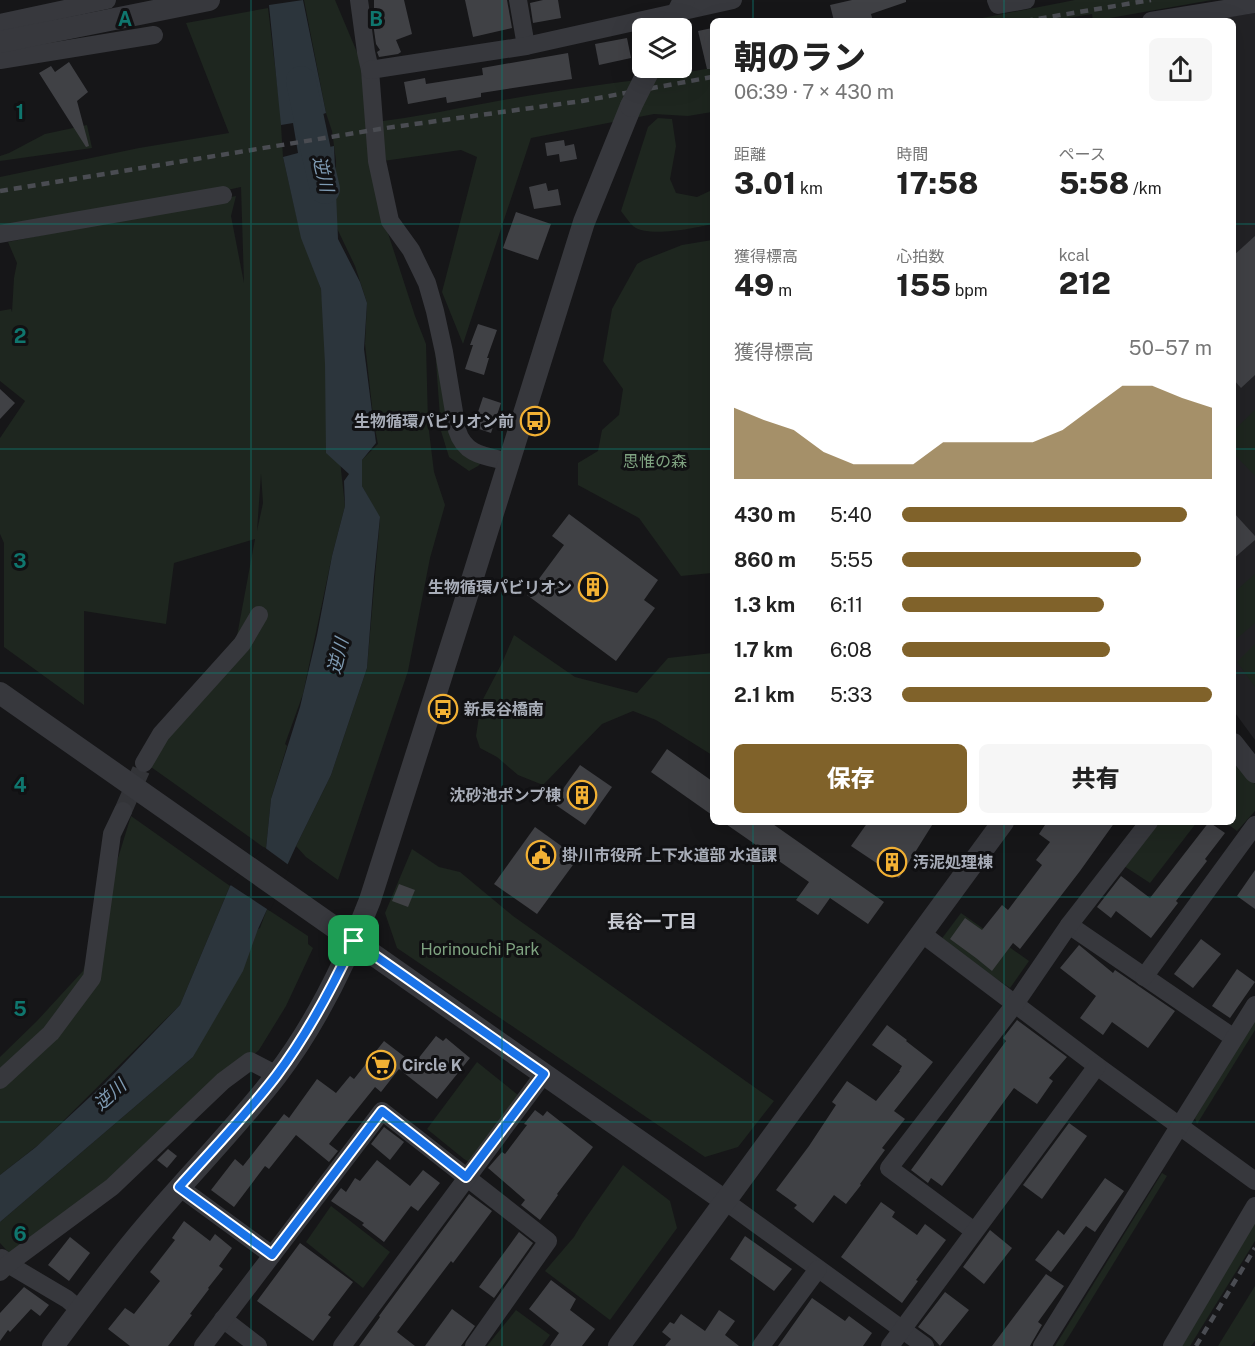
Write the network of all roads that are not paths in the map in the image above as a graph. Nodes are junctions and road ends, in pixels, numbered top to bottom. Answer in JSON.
{"nodes":[{"id":1,"x":107,"y":0,"type":"edge"},
{"id":2,"x":209,"y":0,"type":"edge"},
{"id":3,"x":359,"y":0,"type":"edge"},
{"id":4,"x":518,"y":0,"type":"edge"},
{"id":5,"x":684,"y":0,"type":"edge"},
{"id":6,"x":733,"y":0,"type":"edge"},
{"id":7,"x":996,"y":0,"type":"edge"},
{"id":8,"x":1026,"y":0,"type":"edge"},
{"id":9,"x":177,"y":4,"type":"edge"},
{"id":10,"x":1255,"y":4,"type":"edge"},
{"id":11,"x":675,"y":18,"type":"edge"},
{"id":12,"x":1169,"y":18,"type":"edge"},
{"id":13,"x":0,"y":23,"type":"edge"},
{"id":14,"x":154,"y":34,"type":"dead end"},
{"id":15,"x":0,"y":42,"type":"edge"},
{"id":16,"x":526,"y":46,"type":"junction"},
{"id":17,"x":0,"y":60,"type":"edge"},
{"id":18,"x":370,"y":70,"type":"junction"},
{"id":19,"x":645,"y":78,"type":"edge"},
{"id":20,"x":223,"y":195,"type":"dead end"},
{"id":21,"x":0,"y":234,"type":"edge"},
{"id":22,"x":510,"y":462,"type":"junction"},
{"id":23,"x":259,"y":615,"type":"dead end"},
{"id":24,"x":0,"y":693,"type":"edge"},
{"id":25,"x":1236,"y":748,"type":"edge"},
{"id":26,"x":144,"y":763,"type":"tunnel mouth"},
{"id":27,"x":1255,"y":772,"type":"edge"},
{"id":28,"x":123,"y":811,"type":"tunnel mouth"},
{"id":29,"x":1001,"y":825,"type":"edge"},
{"id":30,"x":1147,"y":825,"type":"edge"},
{"id":31,"x":1255,"y":825,"type":"edge"},
{"id":32,"x":1069,"y":925,"type":"junction"},
{"id":33,"x":921,"y":933,"type":"junction"},
{"id":34,"x":354,"y":941,"type":"junction"},
{"id":35,"x":1144,"y":978,"type":"junction"},
{"id":36,"x":1015,"y":1004,"type":"junction"},
{"id":37,"x":1255,"y":1005,"type":"edge"},
{"id":38,"x":1234,"y":1038,"type":"junction"},
{"id":39,"x":1097,"y":1066,"type":"junction"},
{"id":40,"x":544,"y":1074,"type":"junction"},
{"id":41,"x":277,"y":1075,"type":"junction"},
{"id":42,"x":0,"y":1080,"type":"edge"},
{"id":43,"x":1180,"y":1125,"type":"junction"},
{"id":44,"x":466,"y":1177,"type":"junction"},
{"id":45,"x":1255,"y":1181,"type":"edge"},
{"id":46,"x":179,"y":1187,"type":"junction"},
{"id":47,"x":725,"y":1201,"type":"junction"},
{"id":48,"x":1255,"y":1206,"type":"edge"},
{"id":49,"x":974,"y":1231,"type":"junction"},
{"id":50,"x":272,"y":1255,"type":"junction"},
{"id":51,"x":3,"y":1264,"type":"edge"},
{"id":52,"x":818,"y":1269,"type":"junction"},
{"id":53,"x":80,"y":1310,"type":"junction"},
{"id":54,"x":223,"y":1319,"type":"junction"},
{"id":55,"x":903,"y":1329,"type":"junction"},
{"id":56,"x":53,"y":1346,"type":"edge"},
{"id":57,"x":203,"y":1346,"type":"edge"},
{"id":58,"x":258,"y":1346,"type":"edge"},
{"id":59,"x":342,"y":1346,"type":"edge"},
{"id":60,"x":474,"y":1346,"type":"edge"},
{"id":61,"x":619,"y":1346,"type":"edge"},
{"id":62,"x":761,"y":1346,"type":"edge"},
{"id":63,"x":890,"y":1346,"type":"edge"},
{"id":64,"x":925,"y":1346,"type":"edge"},
{"id":65,"x":1042,"y":1346,"type":"edge"},
{"id":66,"x":1172,"y":1346,"type":"edge"}],
"edges":[{"from":1,"to":13,"type":"street"},
{"from":2,"to":9,"type":"street"},
{"from":3,"to":18,"type":"street"},
{"from":4,"to":16,"type":"street"},
{"from":5,"to":11,"type":"street","bridge":true},
{"from":6,"to":16,"type":"street"},
{"from":7,"to":8,"type":"street"},
{"from":9,"to":15,"type":"street"},
{"from":10,"to":12,"type":"street"},
{"from":14,"to":17,"type":"street"},
{"from":16,"to":18,"type":"street"},
{"from":18,"to":22,"type":"street"},
{"from":19,"to":22,"type":"street","bridge":true},
{"from":20,"to":21,"type":"street"},
{"from":22,"to":34,"type":"street"},
{"from":23,"to":26,"type":"street"},
{"from":24,"to":34,"type":"street"},
{"from":25,"to":27,"type":"street"},
{"from":28,"to":42,"type":"street"},
{"from":29,"to":33,"type":"street"},
{"from":30,"to":32,"type":"street"},
{"from":31,"to":35,"type":"street"},
{"from":32,"to":35,"type":"street"},
{"from":32,"to":36,"type":"street"},
{"from":33,"to":36,"type":"street"},
{"from":33,"to":47,"type":"street"},
{"from":34,"to":40,"type":"street"},
{"from":34,"to":41,"type":"street"},
{"from":35,"to":38,"type":"street"},
{"from":36,"to":39,"type":"street"},
{"from":36,"to":49,"type":"street"},
{"from":37,"to":38,"type":"street"},
{"from":38,"to":43,"type":"street"},
{"from":39,"to":43,"type":"street"},
{"from":39,"to":49,"type":"street"},
{"from":40,"to":44,"type":"street"},
{"from":40,"to":47,"type":"street"},
{"from":41,"to":46,"type":"street"},
{"from":41,"to":51,"type":"street"},
{"from":43,"to":45,"type":"street"},
{"from":43,"to":65,"type":"street"},
{"from":44,"to":50,"type":"street"},
{"from":44,"to":59,"type":"street"},
{"from":44,"to":60,"type":"street"},
{"from":46,"to":50,"type":"street"},
{"from":46,"to":53,"type":"street"},
{"from":47,"to":52,"type":"street"},
{"from":47,"to":61,"type":"street"},
{"from":48,"to":66,"type":"street"},
{"from":49,"to":55,"type":"street"},
{"from":50,"to":54,"type":"street"},
{"from":51,"to":53,"type":"street"},
{"from":52,"to":55,"type":"street"},
{"from":52,"to":62,"type":"street"},
{"from":53,"to":56,"type":"street"},
{"from":54,"to":57,"type":"street"},
{"from":54,"to":58,"type":"street"},
{"from":55,"to":63,"type":"street"},
{"from":55,"to":64,"type":"street"}]}
